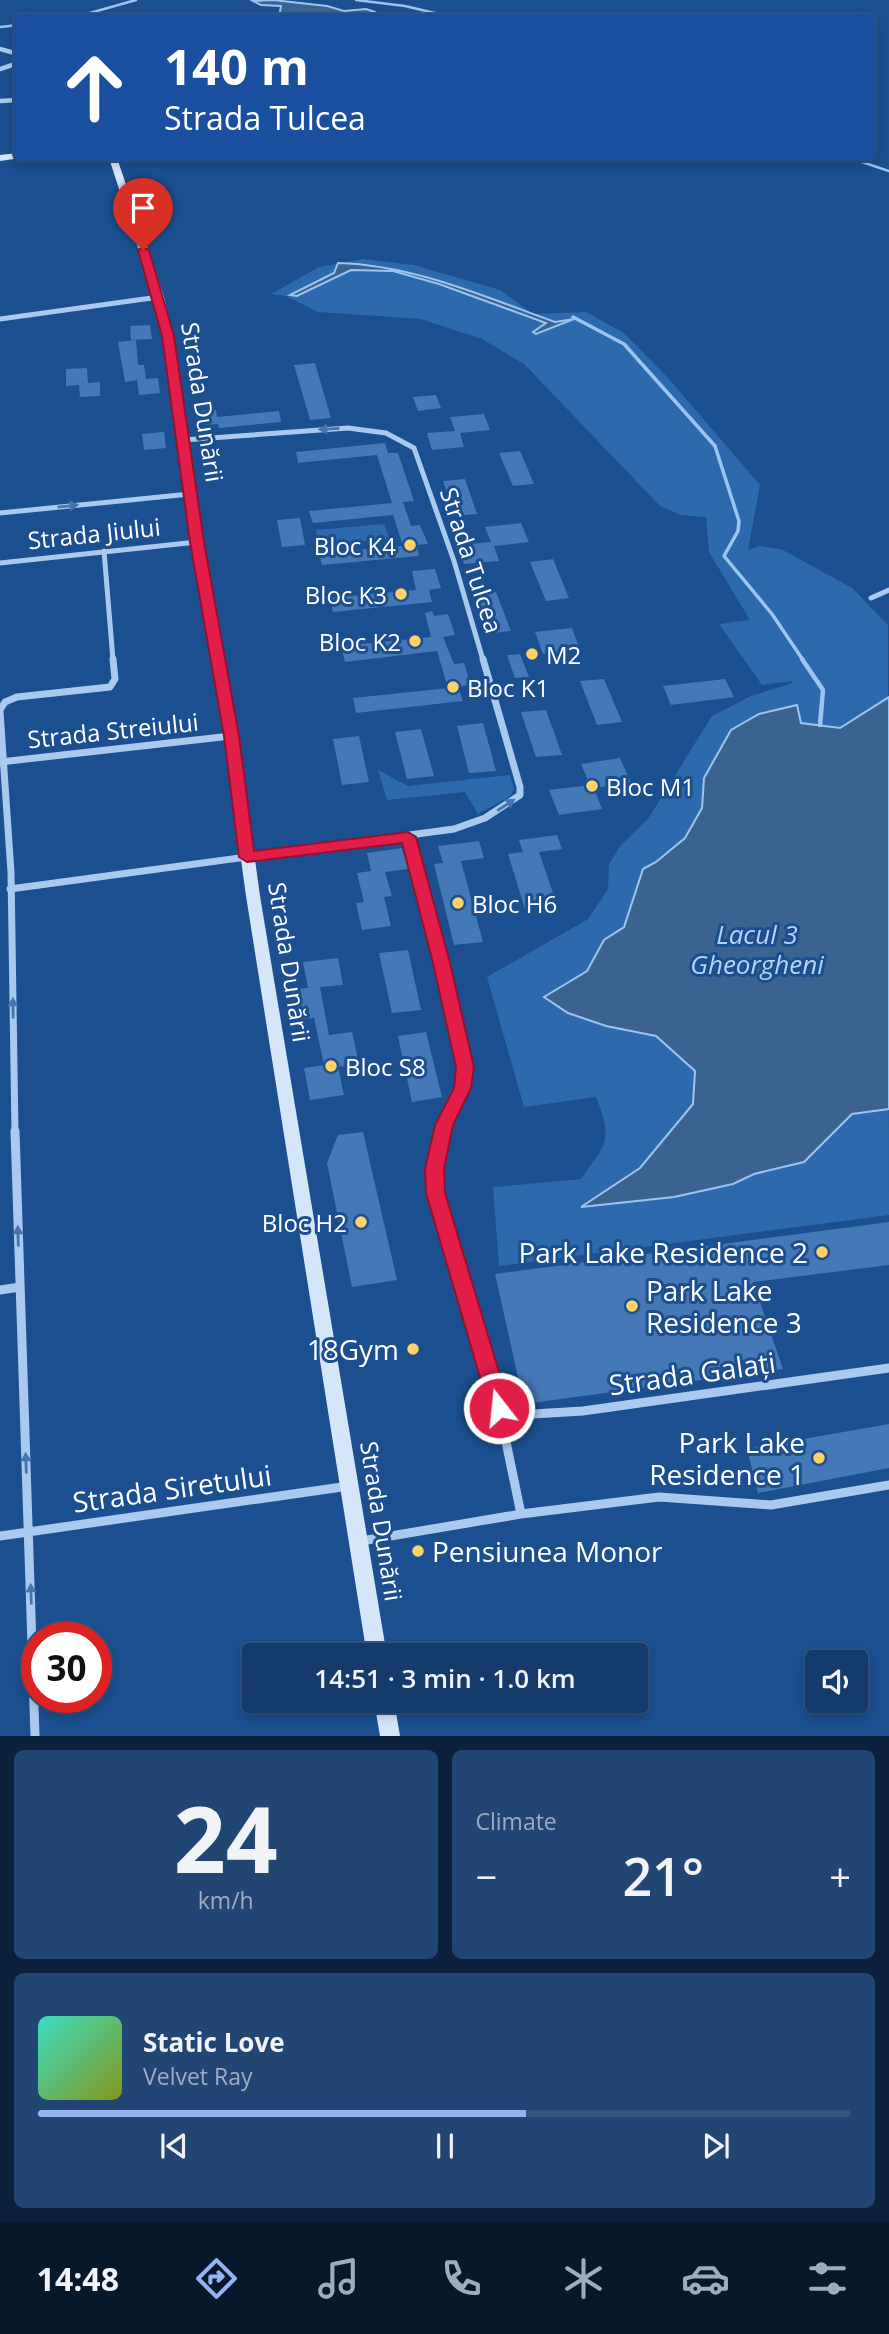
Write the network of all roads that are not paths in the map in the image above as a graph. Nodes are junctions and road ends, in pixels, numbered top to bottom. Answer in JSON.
{"nodes":[{"id":1,"x":114,"y":161,"type":"edge"},
{"id":2,"x":159,"y":296,"type":"junction"},
{"id":3,"x":0,"y":320,"type":"edge"},
{"id":4,"x":183,"y":440,"type":"junction"},
{"id":5,"x":190,"y":494,"type":"junction"},
{"id":6,"x":0,"y":513,"type":"edge"},
{"id":7,"x":197,"y":542,"type":"junction"},
{"id":8,"x":104,"y":551,"type":"junction"},
{"id":9,"x":0,"y":562,"type":"edge"},
{"id":10,"x":889,"y":590,"type":"edge"},
{"id":11,"x":871,"y":598,"type":"dead end"},
{"id":12,"x":0,"y":711,"type":"edge"},
{"id":13,"x":231,"y":736,"type":"junction"},
{"id":14,"x":3,"y":762,"type":"edge"},
{"id":15,"x":408,"y":837,"type":"junction"},
{"id":16,"x":247,"y":857,"type":"junction"},
{"id":17,"x":10,"y":889,"type":"junction"},
{"id":18,"x":20,"y":1287,"type":"junction"},
{"id":19,"x":0,"y":1290,"type":"edge"},
{"id":20,"x":889,"y":1368,"type":"edge"},
{"id":21,"x":501,"y":1416,"type":"junction"},
{"id":22,"x":889,"y":1485,"type":"edge"},
{"id":23,"x":350,"y":1486,"type":"junction"},
{"id":24,"x":521,"y":1514,"type":"junction"},
{"id":25,"x":29,"y":1531,"type":"junction"},
{"id":26,"x":0,"y":1536,"type":"edge"},
{"id":27,"x":359,"y":1541,"type":"junction"},
{"id":28,"x":375,"y":1643,"type":"edge"},
{"id":29,"x":386,"y":1713,"type":"edge"},
{"id":30,"x":35,"y":1735,"type":"edge"},
{"id":31,"x":390,"y":1735,"type":"edge"}],
"edges":[{"from":1,"to":2,"type":"street","name":"Strada Dunării"},
{"from":2,"to":3,"type":"street"},
{"from":2,"to":4,"type":"street","name":"Strada Dunării"},
{"from":4,"to":5,"type":"street","name":"Strada Dunării"},
{"from":15,"to":4,"type":"street","name":"Strada Tulcea","one_way":true},
{"from":6,"to":5,"type":"street","name":"Strada Jiului","one_way":true},
{"from":5,"to":7,"type":"street","name":"Strada Dunării"},
{"from":7,"to":8,"type":"street","name":"Strada Jiului"},
{"from":7,"to":13,"type":"street","name":"Strada Dunării"},
{"from":8,"to":9,"type":"street","name":"Strada Jiului"},
{"from":8,"to":12,"type":"street"},
{"from":10,"to":11,"type":"street"},
{"from":12,"to":14,"type":"street"},
{"from":13,"to":14,"type":"street","name":"Strada Streiului"},
{"from":13,"to":16,"type":"street","name":"Strada Dunării"},
{"from":14,"to":17,"type":"street"},
{"from":15,"to":16,"type":"street","name":"Strada Tulcea"},
{"from":15,"to":21,"type":"street"},
{"from":16,"to":17,"type":"street","name":"Strada Tulcea"},
{"from":16,"to":23,"type":"street","name":"Strada Dunării"},
{"from":18,"to":17,"type":"street","one_way":true},
{"from":18,"to":19,"type":"street"},
{"from":25,"to":18,"type":"street","one_way":true},
{"from":20,"to":21,"type":"street","name":"Strada Galați"},
{"from":21,"to":24,"type":"street"},
{"from":22,"to":24,"type":"street"},
{"from":23,"to":25,"type":"street","name":"Strada Siretului"},
{"from":23,"to":27,"type":"street","name":"Strada Dunării"},
{"from":24,"to":27,"type":"street"},
{"from":25,"to":26,"type":"street","name":"Strada Siretului"},
{"from":30,"to":25,"type":"street","one_way":true},
{"from":27,"to":28,"type":"street","name":"Strada Dunării"},
{"from":29,"to":31,"type":"street"}]}
